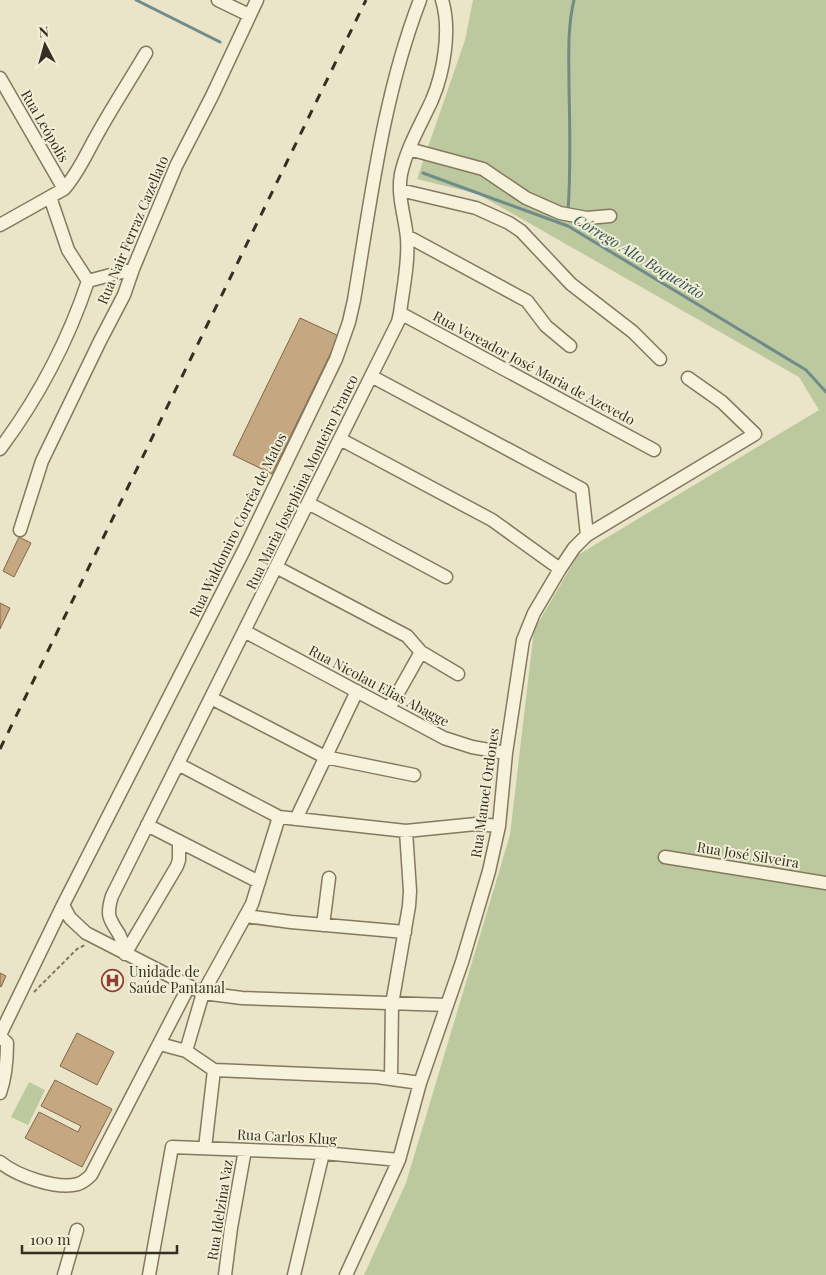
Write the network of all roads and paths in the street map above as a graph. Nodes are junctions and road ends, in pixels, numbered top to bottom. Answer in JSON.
{"nodes":[{"id":1,"x":218,"y":0,"type":"edge"},
{"id":2,"x":257,"y":0,"type":"edge"},
{"id":3,"x":420,"y":0,"type":"edge"},
{"id":4,"x":442,"y":0,"type":"edge"},
{"id":5,"x":249,"y":15,"type":"junction"},
{"id":6,"x":146,"y":53,"type":"dead end"},
{"id":7,"x":0,"y":78,"type":"edge"},
{"id":8,"x":409,"y":149,"type":"junction"},
{"id":9,"x":64,"y":189,"type":"junction"},
{"id":10,"x":400,"y":190,"type":"junction"},
{"id":11,"x":50,"y":197,"type":"junction"},
{"id":12,"x":610,"y":216,"type":"dead end"},
{"id":13,"x":0,"y":225,"type":"edge"},
{"id":14,"x":407,"y":236,"type":"junction"},
{"id":15,"x":133,"y":269,"type":"junction"},
{"id":16,"x":88,"y":280,"type":"junction"},
{"id":17,"x":400,"y":313,"type":"junction"},
{"id":18,"x":570,"y":346,"type":"dead end"},
{"id":19,"x":660,"y":360,"type":"dead end"},
{"id":20,"x":371,"y":376,"type":"junction"},
{"id":21,"x":688,"y":378,"type":"dead end"},
{"id":22,"x":340,"y":439,"type":"junction"},
{"id":23,"x":0,"y":449,"type":"edge"},
{"id":24,"x":654,"y":450,"type":"dead end"},
{"id":25,"x":308,"y":504,"type":"junction"},
{"id":26,"x":20,"y":530,"type":"dead end"},
{"id":27,"x":587,"y":535,"type":"junction"},
{"id":28,"x":276,"y":567,"type":"junction"},
{"id":29,"x":560,"y":569,"type":"junction"},
{"id":30,"x":446,"y":577,"type":"dead end"},
{"id":31,"x":244,"y":631,"type":"junction"},
{"id":32,"x":420,"y":652,"type":"junction"},
{"id":33,"x":458,"y":674,"type":"dead end"},
{"id":34,"x":357,"y":691,"type":"junction"},
{"id":35,"x":211,"y":698,"type":"junction"},
{"id":36,"x":390,"y":708,"type":"junction"},
{"id":37,"x":506,"y":753,"type":"junction"},
{"id":38,"x":325,"y":758,"type":"junction"},
{"id":39,"x":178,"y":764,"type":"junction"},
{"id":40,"x":414,"y":775,"type":"dead end"},
{"id":41,"x":279,"y":817,"type":"junction"},
{"id":42,"x":296,"y":819,"type":"junction"},
{"id":43,"x":148,"y":825,"type":"junction"},
{"id":44,"x":499,"y":826,"type":"junction"},
{"id":45,"x":406,"y":831,"type":"junction"},
{"id":46,"x":179,"y":841,"type":"junction"},
{"id":47,"x":665,"y":856,"type":"dead end"},
{"id":48,"x":329,"y":878,"type":"dead end"},
{"id":49,"x":259,"y":882,"type":"junction"},
{"id":50,"x":826,"y":883,"type":"edge"},
{"id":51,"x":63,"y":906,"type":"junction"},
{"id":52,"x":246,"y":916,"type":"junction"},
{"id":53,"x":323,"y":925,"type":"junction"},
{"id":54,"x":405,"y":932,"type":"junction"},
{"id":55,"x":94,"y":938,"type":"junction"},
{"id":56,"x":125,"y":954,"type":"junction"},
{"id":57,"x":189,"y":986,"type":"junction"},
{"id":58,"x":203,"y":992,"type":"junction"},
{"id":59,"x":17,"y":999,"type":"junction"},
{"id":60,"x":392,"y":1004,"type":"junction"},
{"id":61,"x":447,"y":1005,"type":"junction"},
{"id":62,"x":0,"y":1035,"type":"edge"},
{"id":63,"x":160,"y":1044,"type":"junction"},
{"id":64,"x":186,"y":1051,"type":"junction"},
{"id":65,"x":214,"y":1070,"type":"junction"},
{"id":66,"x":391,"y":1078,"type":"junction"},
{"id":67,"x":420,"y":1083,"type":"junction"},
{"id":68,"x":0,"y":1093,"type":"edge"},
{"id":69,"x":205,"y":1148,"type":"junction"},
{"id":70,"x":245,"y":1150,"type":"junction"},
{"id":71,"x":323,"y":1153,"type":"junction"},
{"id":72,"x":400,"y":1160,"type":"junction"},
{"id":73,"x":0,"y":1162,"type":"edge"},
{"id":74,"x":77,"y":1230,"type":"dead end"},
{"id":75,"x":64,"y":1275,"type":"edge"},
{"id":76,"x":150,"y":1275,"type":"edge"},
{"id":77,"x":225,"y":1275,"type":"edge"},
{"id":78,"x":294,"y":1275,"type":"edge"},
{"id":79,"x":346,"y":1275,"type":"edge"}],
"edges":[{"from":1,"to":5,"type":"street"},
{"from":2,"to":5,"type":"street","name":"Rua Nair Ferraz Cazellato"},
{"from":3,"to":51,"type":"street","name":"Rua Waldomiro Corrêa de Matos"},
{"from":4,"to":8,"type":"street","name":"Rua Maria Josephina Monteiro Franco"},
{"from":5,"to":15,"type":"street","name":"Rua Nair Ferraz Cazellato"},
{"from":6,"to":9,"type":"street"},
{"from":7,"to":9,"type":"street","name":"Rua Leópolis"},
{"from":8,"to":10,"type":"street","name":"Rua Maria Josephina Monteiro Franco"},
{"from":8,"to":12,"type":"street"},
{"from":9,"to":11,"type":"street"},
{"from":10,"to":14,"type":"street","name":"Rua Maria Josephina Monteiro Franco"},
{"from":10,"to":19,"type":"street"},
{"from":11,"to":13,"type":"street"},
{"from":11,"to":16,"type":"street"},
{"from":14,"to":17,"type":"street","name":"Rua Maria Josephina Monteiro Franco"},
{"from":14,"to":18,"type":"street"},
{"from":15,"to":16,"type":"street"},
{"from":15,"to":26,"type":"street","name":"Rua Nair Ferraz Cazellato"},
{"from":16,"to":23,"type":"street"},
{"from":17,"to":20,"type":"street","name":"Rua Maria Josephina Monteiro Franco"},
{"from":17,"to":24,"type":"street","name":"Rua Vereador José Maria de Azevedo"},
{"from":20,"to":22,"type":"street","name":"Rua Maria Josephina Monteiro Franco"},
{"from":20,"to":27,"type":"street"},
{"from":21,"to":27,"type":"street","name":"Rua Manoel Ordones"},
{"from":22,"to":25,"type":"street","name":"Rua Maria Josephina Monteiro Franco"},
{"from":22,"to":29,"type":"street"},
{"from":25,"to":28,"type":"street","name":"Rua Maria Josephina Monteiro Franco"},
{"from":25,"to":30,"type":"street"},
{"from":27,"to":29,"type":"street","name":"Rua Manoel Ordones"},
{"from":28,"to":31,"type":"street","name":"Rua Maria Josephina Monteiro Franco"},
{"from":28,"to":32,"type":"street"},
{"from":29,"to":37,"type":"street","name":"Rua Manoel Ordones"},
{"from":31,"to":34,"type":"street","name":"Rua Nicolau Elias Abagge"},
{"from":31,"to":35,"type":"street","name":"Rua Maria Josephina Monteiro Franco"},
{"from":32,"to":33,"type":"street"},
{"from":32,"to":36,"type":"street"},
{"from":34,"to":36,"type":"street","name":"Rua Nicolau Elias Abagge"},
{"from":34,"to":38,"type":"street"},
{"from":35,"to":38,"type":"street"},
{"from":35,"to":39,"type":"street","name":"Rua Maria Josephina Monteiro Franco"},
{"from":36,"to":37,"type":"street","name":"Rua Nicolau Elias Abagge"},
{"from":37,"to":44,"type":"street","name":"Rua Manoel Ordones"},
{"from":38,"to":40,"type":"street"},
{"from":38,"to":42,"type":"street"},
{"from":39,"to":41,"type":"street"},
{"from":39,"to":43,"type":"street","name":"Rua Maria Josephina Monteiro Franco"},
{"from":41,"to":42,"type":"street"},
{"from":41,"to":49,"type":"street"},
{"from":42,"to":45,"type":"street"},
{"from":43,"to":46,"type":"street"},
{"from":43,"to":56,"type":"street","name":"Rua Maria Josephina Monteiro Franco"},
{"from":44,"to":45,"type":"street"},
{"from":44,"to":61,"type":"street","name":"Rua Manoel Ordones"},
{"from":45,"to":54,"type":"street"},
{"from":46,"to":49,"type":"street"},
{"from":46,"to":56,"type":"street"},
{"from":47,"to":50,"type":"street","name":"Rua José Silveira"},
{"from":48,"to":53,"type":"street"},
{"from":49,"to":52,"type":"street"},
{"from":51,"to":55,"type":"street"},
{"from":51,"to":59,"type":"street","name":"Rua Waldomiro Corrêa de Matos"},
{"from":52,"to":53,"type":"street"},
{"from":52,"to":58,"type":"street"},
{"from":53,"to":54,"type":"street"},
{"from":54,"to":60,"type":"street"},
{"from":55,"to":56,"type":"street"},
{"from":55,"to":59,"type":"path"},
{"from":56,"to":57,"type":"street"},
{"from":57,"to":58,"type":"street"},
{"from":57,"to":63,"type":"street"},
{"from":58,"to":60,"type":"street"},
{"from":58,"to":64,"type":"street"},
{"from":59,"to":62,"type":"street","name":"Rua Waldomiro Corrêa de Matos"},
{"from":60,"to":61,"type":"street"},
{"from":60,"to":66,"type":"street"},
{"from":61,"to":67,"type":"street","name":"Rua Manoel Ordones"},
{"from":62,"to":68,"type":"street"},
{"from":63,"to":64,"type":"street"},
{"from":63,"to":73,"type":"street"},
{"from":64,"to":65,"type":"street"},
{"from":65,"to":66,"type":"street"},
{"from":65,"to":69,"type":"street"},
{"from":66,"to":67,"type":"street"},
{"from":67,"to":72,"type":"street","name":"Rua Manoel Ordones"},
{"from":69,"to":70,"type":"street","name":"Rua Carlos Klug"},
{"from":69,"to":76,"type":"street","name":"Rua Carlos Klug"},
{"from":70,"to":71,"type":"street","name":"Rua Carlos Klug"},
{"from":70,"to":77,"type":"street","name":"Rua Idelzina Vaz"},
{"from":71,"to":72,"type":"street","name":"Rua Carlos Klug"},
{"from":71,"to":78,"type":"street"},
{"from":72,"to":79,"type":"street","name":"Rua Manoel Ordones"},
{"from":74,"to":75,"type":"street"}]}
